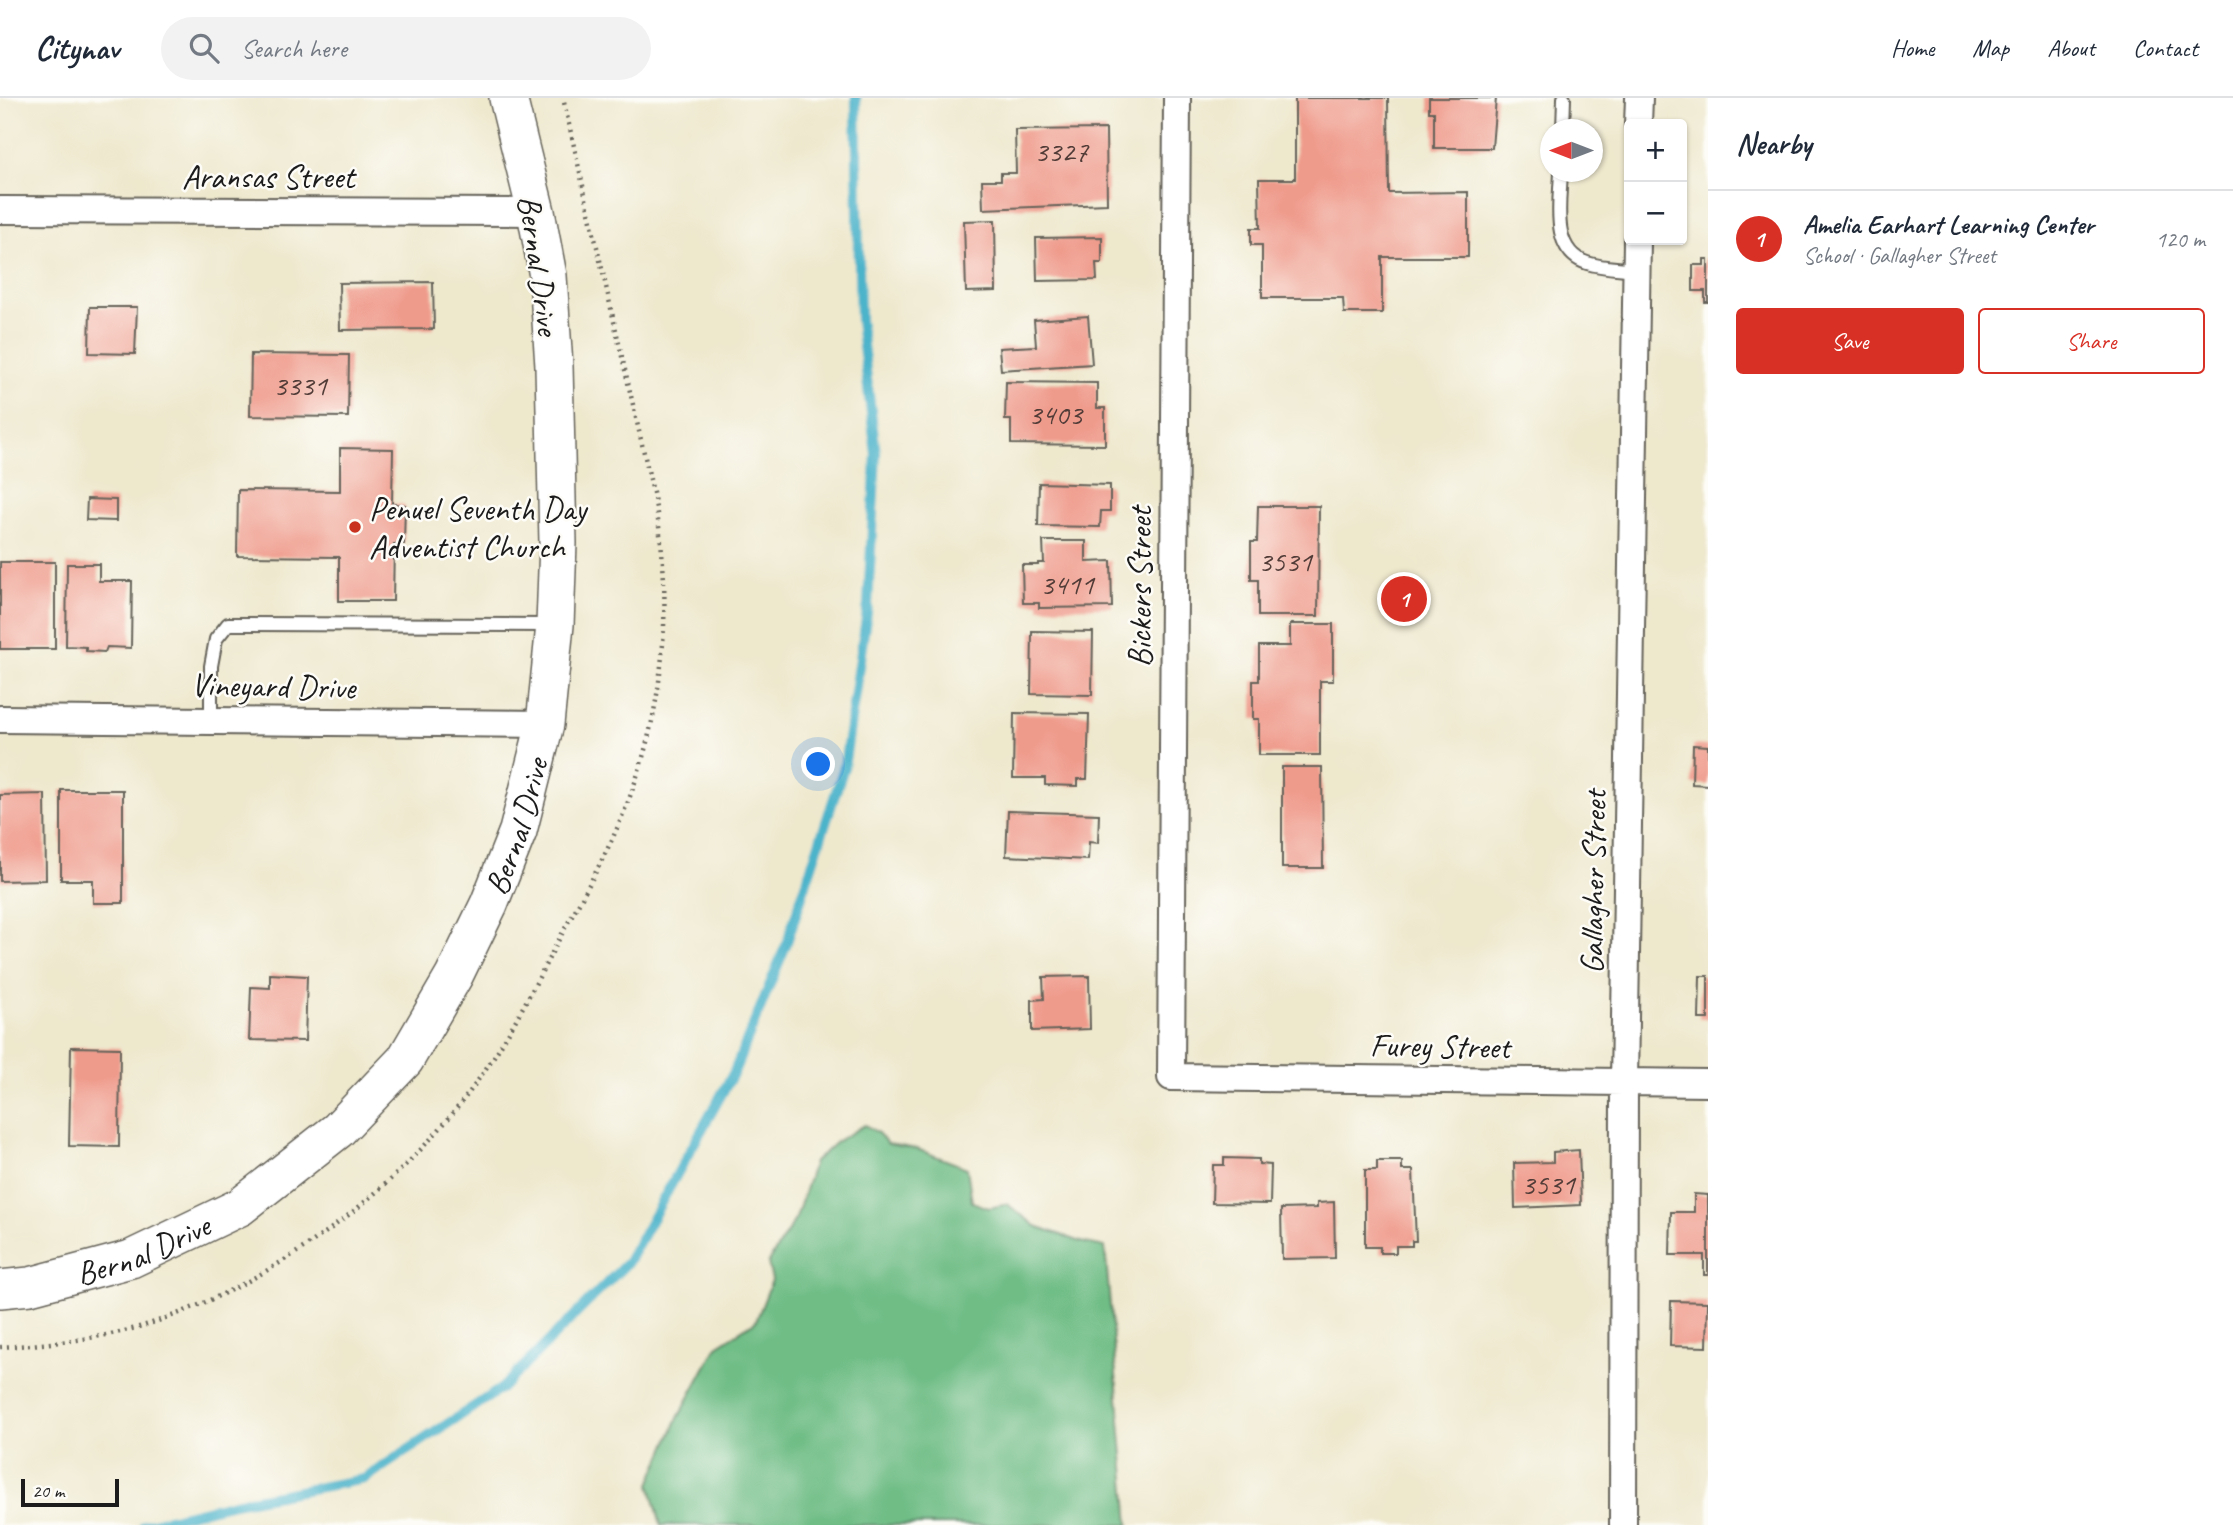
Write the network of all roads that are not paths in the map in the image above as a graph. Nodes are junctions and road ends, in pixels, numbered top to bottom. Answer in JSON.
{"nodes":[{"id":1,"x":508,"y":98,"type":"edge"},
{"id":2,"x":1177,"y":98,"type":"edge"},
{"id":3,"x":1564,"y":98,"type":"edge"},
{"id":4,"x":1639,"y":98,"type":"edge"},
{"id":5,"x":1563,"y":119,"type":"edge"},
{"id":6,"x":1638,"y":119,"type":"edge"},
{"id":7,"x":1561,"y":182,"type":"edge"},
{"id":8,"x":0,"y":210,"type":"edge"},
{"id":9,"x":536,"y":212,"type":"junction"},
{"id":10,"x":1637,"y":245,"type":"edge"},
{"id":11,"x":1636,"y":270,"type":"junction"},
{"id":12,"x":555,"y":625,"type":"junction"},
{"id":13,"x":0,"y":719,"type":"edge"},
{"id":14,"x":211,"y":719,"type":"junction"},
{"id":15,"x":545,"y":724,"type":"junction"},
{"id":16,"x":1171,"y":1077,"type":"joint"},
{"id":17,"x":1624,"y":1083,"type":"junction"},
{"id":18,"x":1708,"y":1083,"type":"edge"},
{"id":19,"x":0,"y":1289,"type":"edge"},
{"id":20,"x":1623,"y":1525,"type":"edge"}],
"edges":[{"from":1,"to":9,"type":"street","name":"Bernal Drive"},
{"from":2,"to":16,"type":"street","name":"Bickers Street"},
{"from":3,"to":5,"type":"lane"},
{"from":4,"to":6,"type":"street"},
{"from":7,"to":11,"type":"lane"},
{"from":8,"to":9,"type":"street","name":"Aransas Street"},
{"from":9,"to":12,"type":"street","name":"Bernal Drive"},
{"from":10,"to":11,"type":"street","name":"Gallagher Street"},
{"from":11,"to":17,"type":"street","name":"Gallagher Street"},
{"from":12,"to":14,"type":"lane"},
{"from":12,"to":15,"type":"street","name":"Bernal Drive"},
{"from":13,"to":14,"type":"street","name":"Vineyard Drive"},
{"from":14,"to":15,"type":"street","name":"Vineyard Drive"},
{"from":15,"to":19,"type":"street","name":"Bernal Drive"},
{"from":16,"to":17,"type":"street","name":"Furey Street"},
{"from":17,"to":18,"type":"street","name":"Furey Street"},
{"from":17,"to":20,"type":"street","name":"Gallagher Street"}]}
